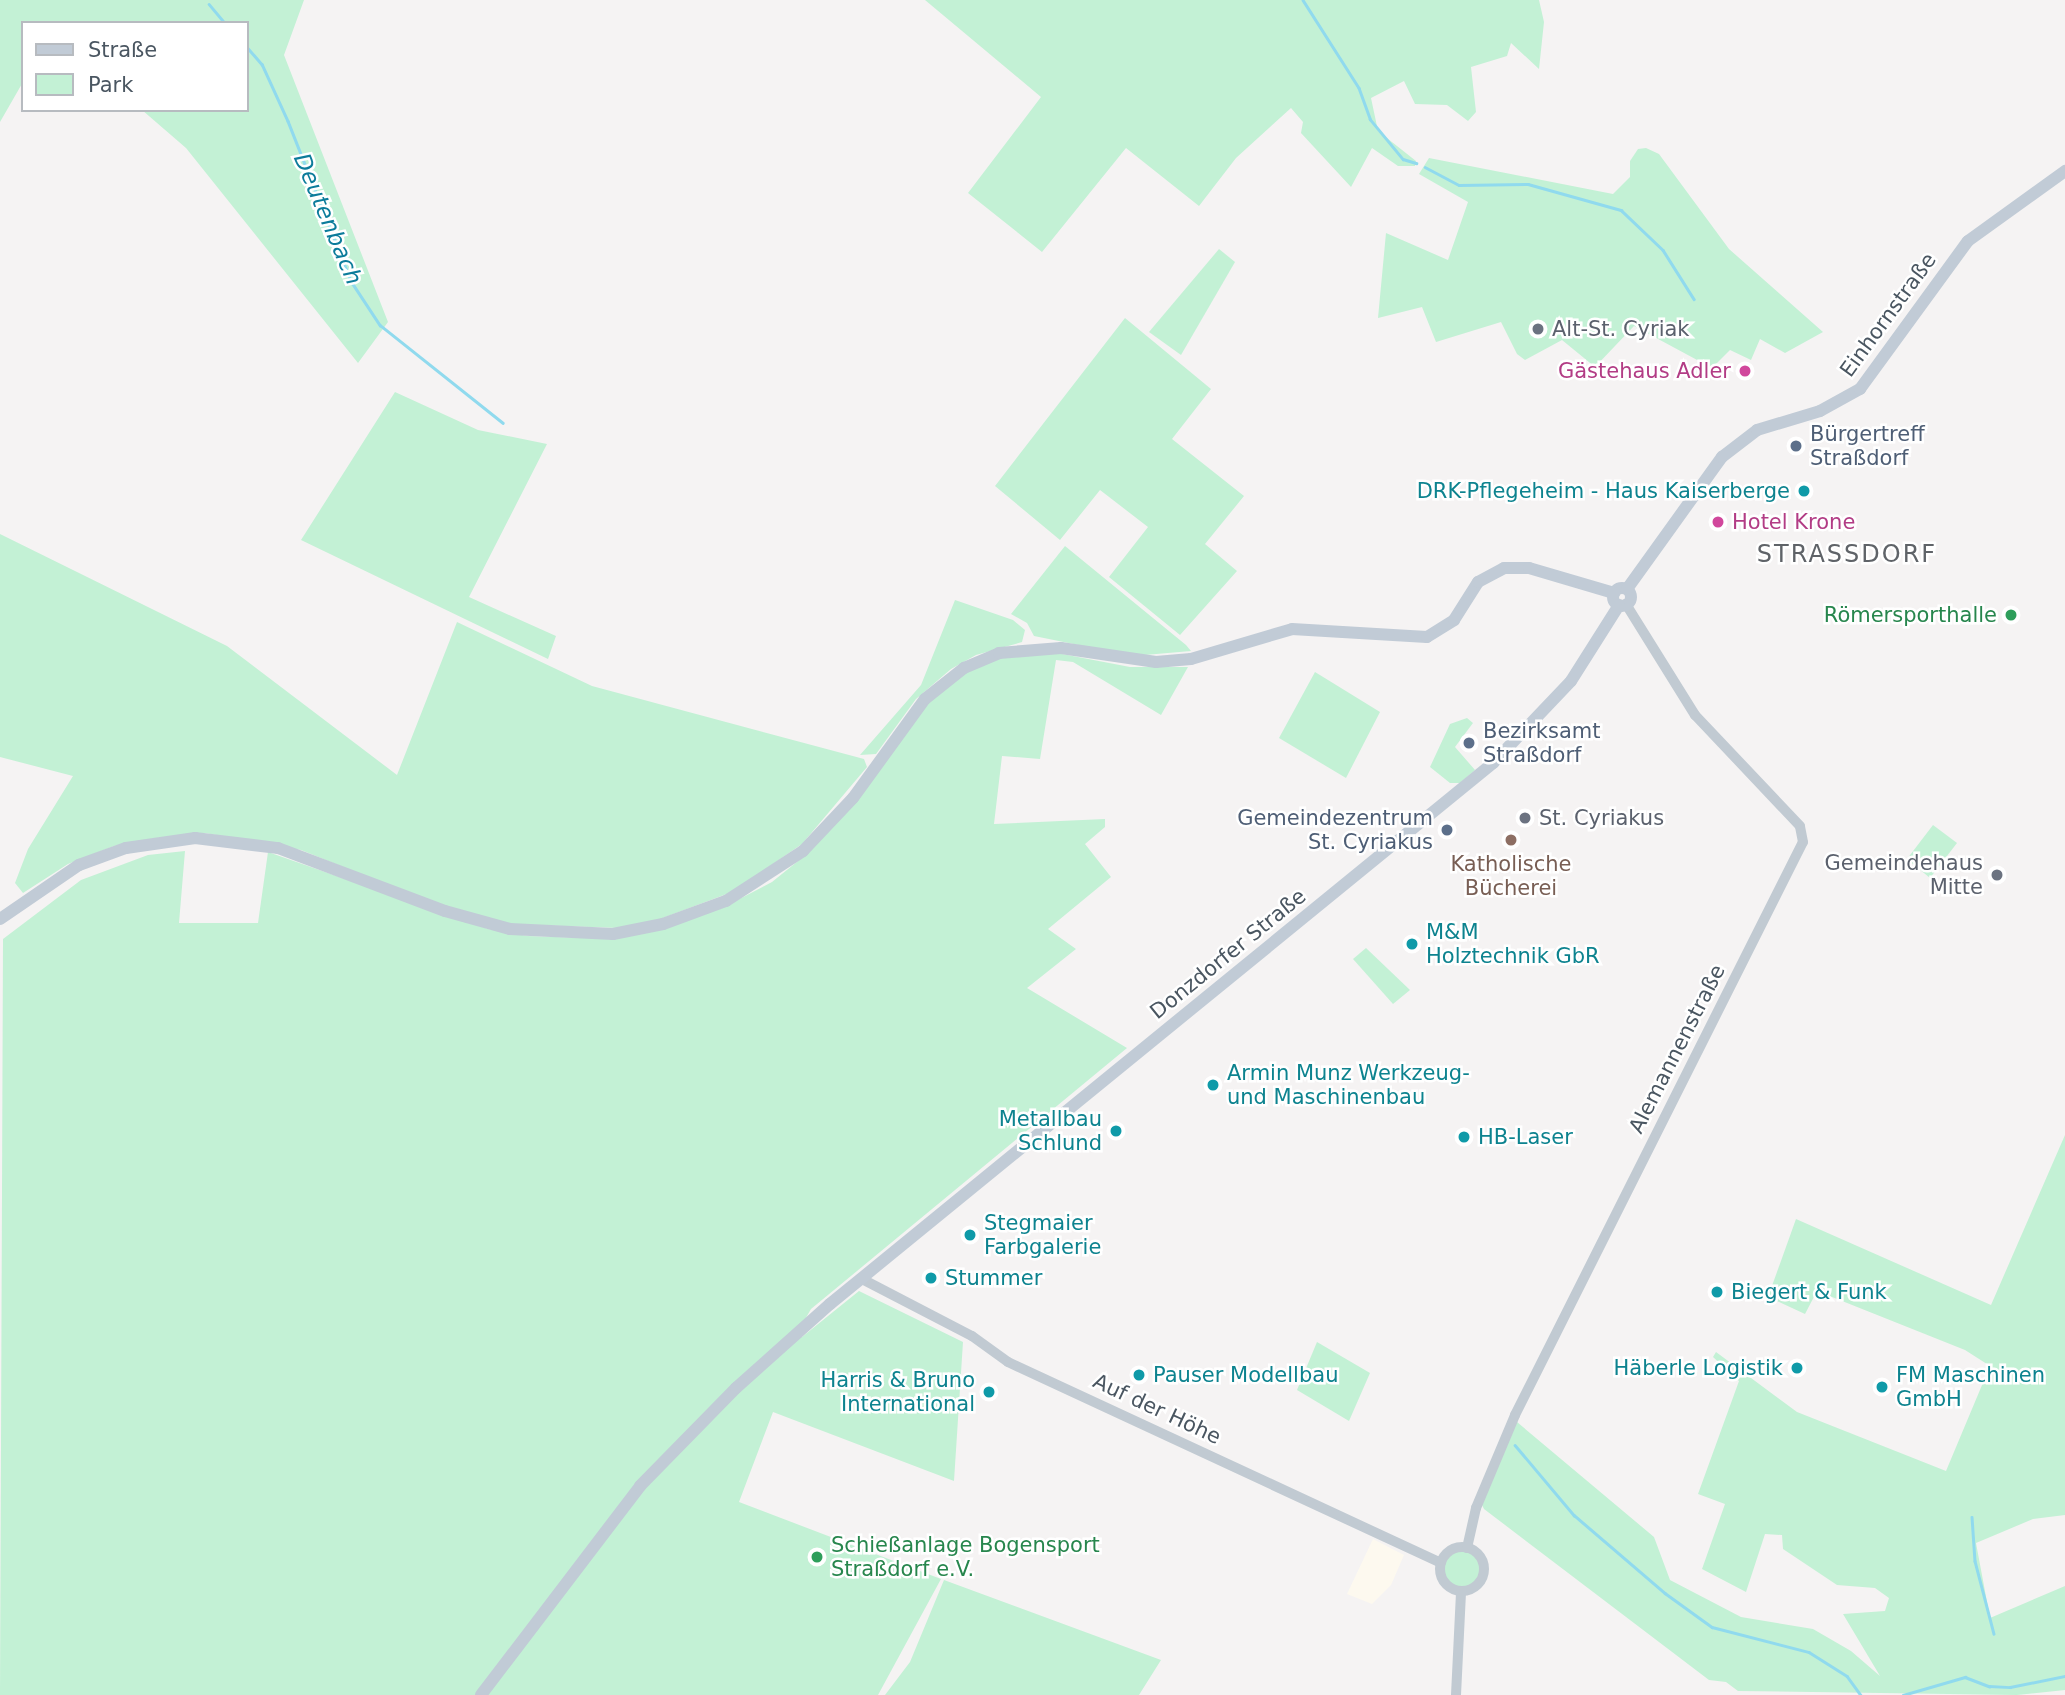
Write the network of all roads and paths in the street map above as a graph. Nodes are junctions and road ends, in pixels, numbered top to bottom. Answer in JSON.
{"nodes":[{"id":1,"x":2065,"y":172,"type":"edge"},
{"id":2,"x":1621,"y":598,"type":"junction"},
{"id":3,"x":0,"y":919,"type":"edge"},
{"id":4,"x":862,"y":1279,"type":"junction"},
{"id":5,"x":1467,"y":1548,"type":"junction"},
{"id":6,"x":1441,"y":1563,"type":"junction"},
{"id":7,"x":1461,"y":1591,"type":"junction"},
{"id":8,"x":481,"y":1695,"type":"edge"},
{"id":9,"x":1456,"y":1695,"type":"edge"}],
"edges":[{"from":1,"to":2,"type":"main road","name":"Einhornstraße"},
{"from":2,"to":3,"type":"main road"},
{"from":2,"to":4,"type":"main road","name":"Donzdorfer Straße"},
{"from":2,"to":5,"type":"street","name":"Alemannenstraße"},
{"from":4,"to":6,"type":"street","name":"Auf der Höhe"},
{"from":4,"to":8,"type":"main road","name":"Donzdorfer Straße"},
{"from":5,"to":6,"type":"street"},
{"from":5,"to":7,"type":"street"},
{"from":6,"to":7,"type":"street"},
{"from":7,"to":9,"type":"street"}]}
